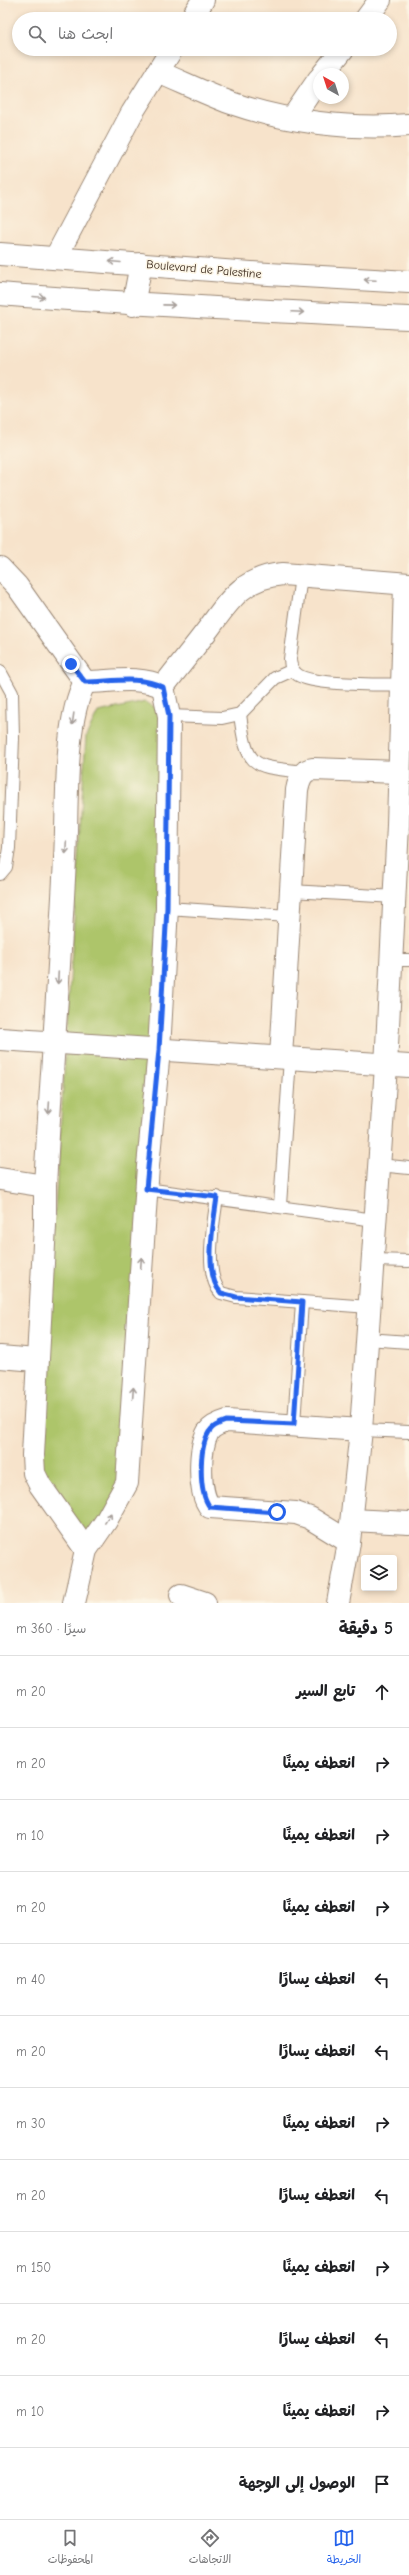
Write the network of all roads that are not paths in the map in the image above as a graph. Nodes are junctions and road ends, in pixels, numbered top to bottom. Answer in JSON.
{"nodes":[{"id":1,"x":380,"y":0,"type":"edge"},
{"id":2,"x":371,"y":12,"type":"edge"},
{"id":3,"x":168,"y":56,"type":"edge"},
{"id":4,"x":337,"y":56,"type":"edge"},
{"id":5,"x":328,"y":68,"type":"edge"},
{"id":6,"x":158,"y":72,"type":"junction"},
{"id":7,"x":313,"y":88,"type":"edge"},
{"id":8,"x":293,"y":117,"type":"junction"},
{"id":9,"x":409,"y":125,"type":"edge"},
{"id":10,"x":0,"y":254,"type":"edge"},
{"id":11,"x":56,"y":257,"type":"junction"},
{"id":12,"x":141,"y":264,"type":"junction"},
{"id":13,"x":409,"y":282,"type":"edge"},
{"id":14,"x":0,"y":294,"type":"edge"},
{"id":15,"x":133,"y":304,"type":"junction"},
{"id":16,"x":409,"y":318,"type":"edge"},
{"id":17,"x":0,"y":568,"type":"edge"},
{"id":18,"x":301,"y":576,"type":"junction"},
{"id":19,"x":407,"y":584,"type":"edge"},
{"id":20,"x":293,"y":670,"type":"junction"},
{"id":21,"x":0,"y":671,"type":"edge"},
{"id":22,"x":85,"y":682,"type":"junction"},
{"id":23,"x":406,"y":685,"type":"edge"},
{"id":24,"x":163,"y":687,"type":"junction"},
{"id":25,"x":240,"y":714,"type":"junction"},
{"id":26,"x":169,"y":716,"type":"junction"},
{"id":27,"x":305,"y":772,"type":"junction"},
{"id":28,"x":400,"y":772,"type":"junction"},
{"id":29,"x":404,"y":826,"type":"edge"},
{"id":30,"x":0,"y":874,"type":"edge"},
{"id":31,"x":291,"y":891,"type":"junction"},
{"id":32,"x":395,"y":898,"type":"junction"},
{"id":33,"x":167,"y":908,"type":"junction"},
{"id":34,"x":289,"y":916,"type":"junction"},
{"id":35,"x":400,"y":960,"type":"edge"},
{"id":36,"x":0,"y":1039,"type":"edge"},
{"id":37,"x":55,"y":1041,"type":"junction"},
{"id":38,"x":159,"y":1050,"type":"junction"},
{"id":39,"x":285,"y":1058,"type":"junction"},
{"id":40,"x":386,"y":1066,"type":"junction"},
{"id":41,"x":409,"y":1066,"type":"edge"},
{"id":42,"x":379,"y":1165,"type":"junction"},
{"id":43,"x":409,"y":1168,"type":"edge"},
{"id":44,"x":0,"y":1179,"type":"edge"},
{"id":45,"x":44,"y":1186,"type":"junction"},
{"id":46,"x":146,"y":1189,"type":"junction"},
{"id":47,"x":217,"y":1197,"type":"junction"},
{"id":48,"x":280,"y":1205,"type":"junction"},
{"id":49,"x":375,"y":1220,"type":"junction"},
{"id":50,"x":373,"y":1260,"type":"junction"},
{"id":51,"x":409,"y":1261,"type":"edge"},
{"id":52,"x":302,"y":1302,"type":"junction"},
{"id":53,"x":369,"y":1307,"type":"junction"},
{"id":54,"x":368,"y":1339,"type":"junction"},
{"id":55,"x":409,"y":1342,"type":"edge"},
{"id":56,"x":0,"y":1357,"type":"edge"},
{"id":57,"x":36,"y":1360,"type":"junction"},
{"id":58,"x":294,"y":1424,"type":"junction"},
{"id":59,"x":361,"y":1430,"type":"junction"},
{"id":60,"x":409,"y":1432,"type":"edge"},
{"id":61,"x":352,"y":1520,"type":"junction"},
{"id":62,"x":409,"y":1523,"type":"edge"},
{"id":63,"x":349,"y":1542,"type":"junction"},
{"id":64,"x":86,"y":1550,"type":"junction"},
{"id":65,"x":181,"y":1595,"type":"dead end"},
{"id":66,"x":74,"y":1603,"type":"edge"},
{"id":67,"x":205,"y":1603,"type":"edge"},
{"id":68,"x":338,"y":1603,"type":"edge"}],
"edges":[{"from":1,"to":2,"type":"street"},
{"from":3,"to":6,"type":"street"},
{"from":4,"to":5,"type":"street"},
{"from":6,"to":8,"type":"street"},
{"from":6,"to":11,"type":"street"},
{"from":7,"to":8,"type":"street"},
{"from":8,"to":9,"type":"street"},
{"from":10,"to":11,"type":"street","name":"Boulevard de Palestine"},
{"from":12,"to":11,"type":"street","name":"Boulevard de Palestine","one_way":true},
{"from":13,"to":12,"type":"street","name":"Boulevard de Palestine","one_way":true},
{"from":12,"to":15,"type":"street"},
{"from":14,"to":15,"type":"street","one_way":true},
{"from":15,"to":16,"type":"street","one_way":true},
{"from":17,"to":22,"type":"street"},
{"from":18,"to":19,"type":"street"},
{"from":18,"to":20,"type":"lane"},
{"from":18,"to":24,"type":"street"},
{"from":19,"to":23,"type":"street"},
{"from":20,"to":23,"type":"lane"},
{"from":20,"to":25,"type":"lane"},
{"from":21,"to":30,"type":"lane"},
{"from":22,"to":24,"type":"street"},
{"from":22,"to":37,"type":"street","one_way":true},
{"from":23,"to":28,"type":"street"},
{"from":24,"to":26,"type":"street"},
{"from":25,"to":26,"type":"lane"},
{"from":25,"to":27,"type":"lane"},
{"from":26,"to":33,"type":"street"},
{"from":27,"to":28,"type":"street"},
{"from":27,"to":31,"type":"street"},
{"from":28,"to":29,"type":"street"},
{"from":29,"to":32,"type":"street"},
{"from":31,"to":32,"type":"lane"},
{"from":31,"to":34,"type":"street"},
{"from":32,"to":35,"type":"street"},
{"from":33,"to":34,"type":"lane"},
{"from":33,"to":38,"type":"street"},
{"from":34,"to":39,"type":"street"},
{"from":35,"to":40,"type":"street"},
{"from":36,"to":37,"type":"street"},
{"from":37,"to":38,"type":"street"},
{"from":37,"to":45,"type":"street","one_way":true},
{"from":38,"to":39,"type":"street"},
{"from":38,"to":46,"type":"street"},
{"from":39,"to":40,"type":"street"},
{"from":39,"to":48,"type":"lane"},
{"from":40,"to":41,"type":"street"},
{"from":40,"to":42,"type":"street"},
{"from":42,"to":43,"type":"lane"},
{"from":42,"to":49,"type":"street"},
{"from":44,"to":45,"type":"street"},
{"from":45,"to":57,"type":"street"},
{"from":46,"to":47,"type":"lane"},
{"from":64,"to":46,"type":"street","one_way":true},
{"from":47,"to":48,"type":"lane"},
{"from":47,"to":52,"type":"lane"},
{"from":48,"to":49,"type":"lane"},
{"from":49,"to":50,"type":"street"},
{"from":50,"to":51,"type":"lane"},
{"from":50,"to":53,"type":"street"},
{"from":52,"to":53,"type":"lane"},
{"from":52,"to":58,"type":"lane"},
{"from":53,"to":54,"type":"street"},
{"from":54,"to":55,"type":"lane"},
{"from":54,"to":59,"type":"street"},
{"from":56,"to":57,"type":"street"},
{"from":57,"to":64,"type":"street"},
{"from":58,"to":59,"type":"street"},
{"from":58,"to":63,"type":"street"},
{"from":59,"to":60,"type":"lane"},
{"from":59,"to":61,"type":"street"},
{"from":61,"to":62,"type":"street"},
{"from":61,"to":63,"type":"street"},
{"from":63,"to":68,"type":"street"},
{"from":64,"to":66,"type":"street"},
{"from":65,"to":67,"type":"street"}]}
